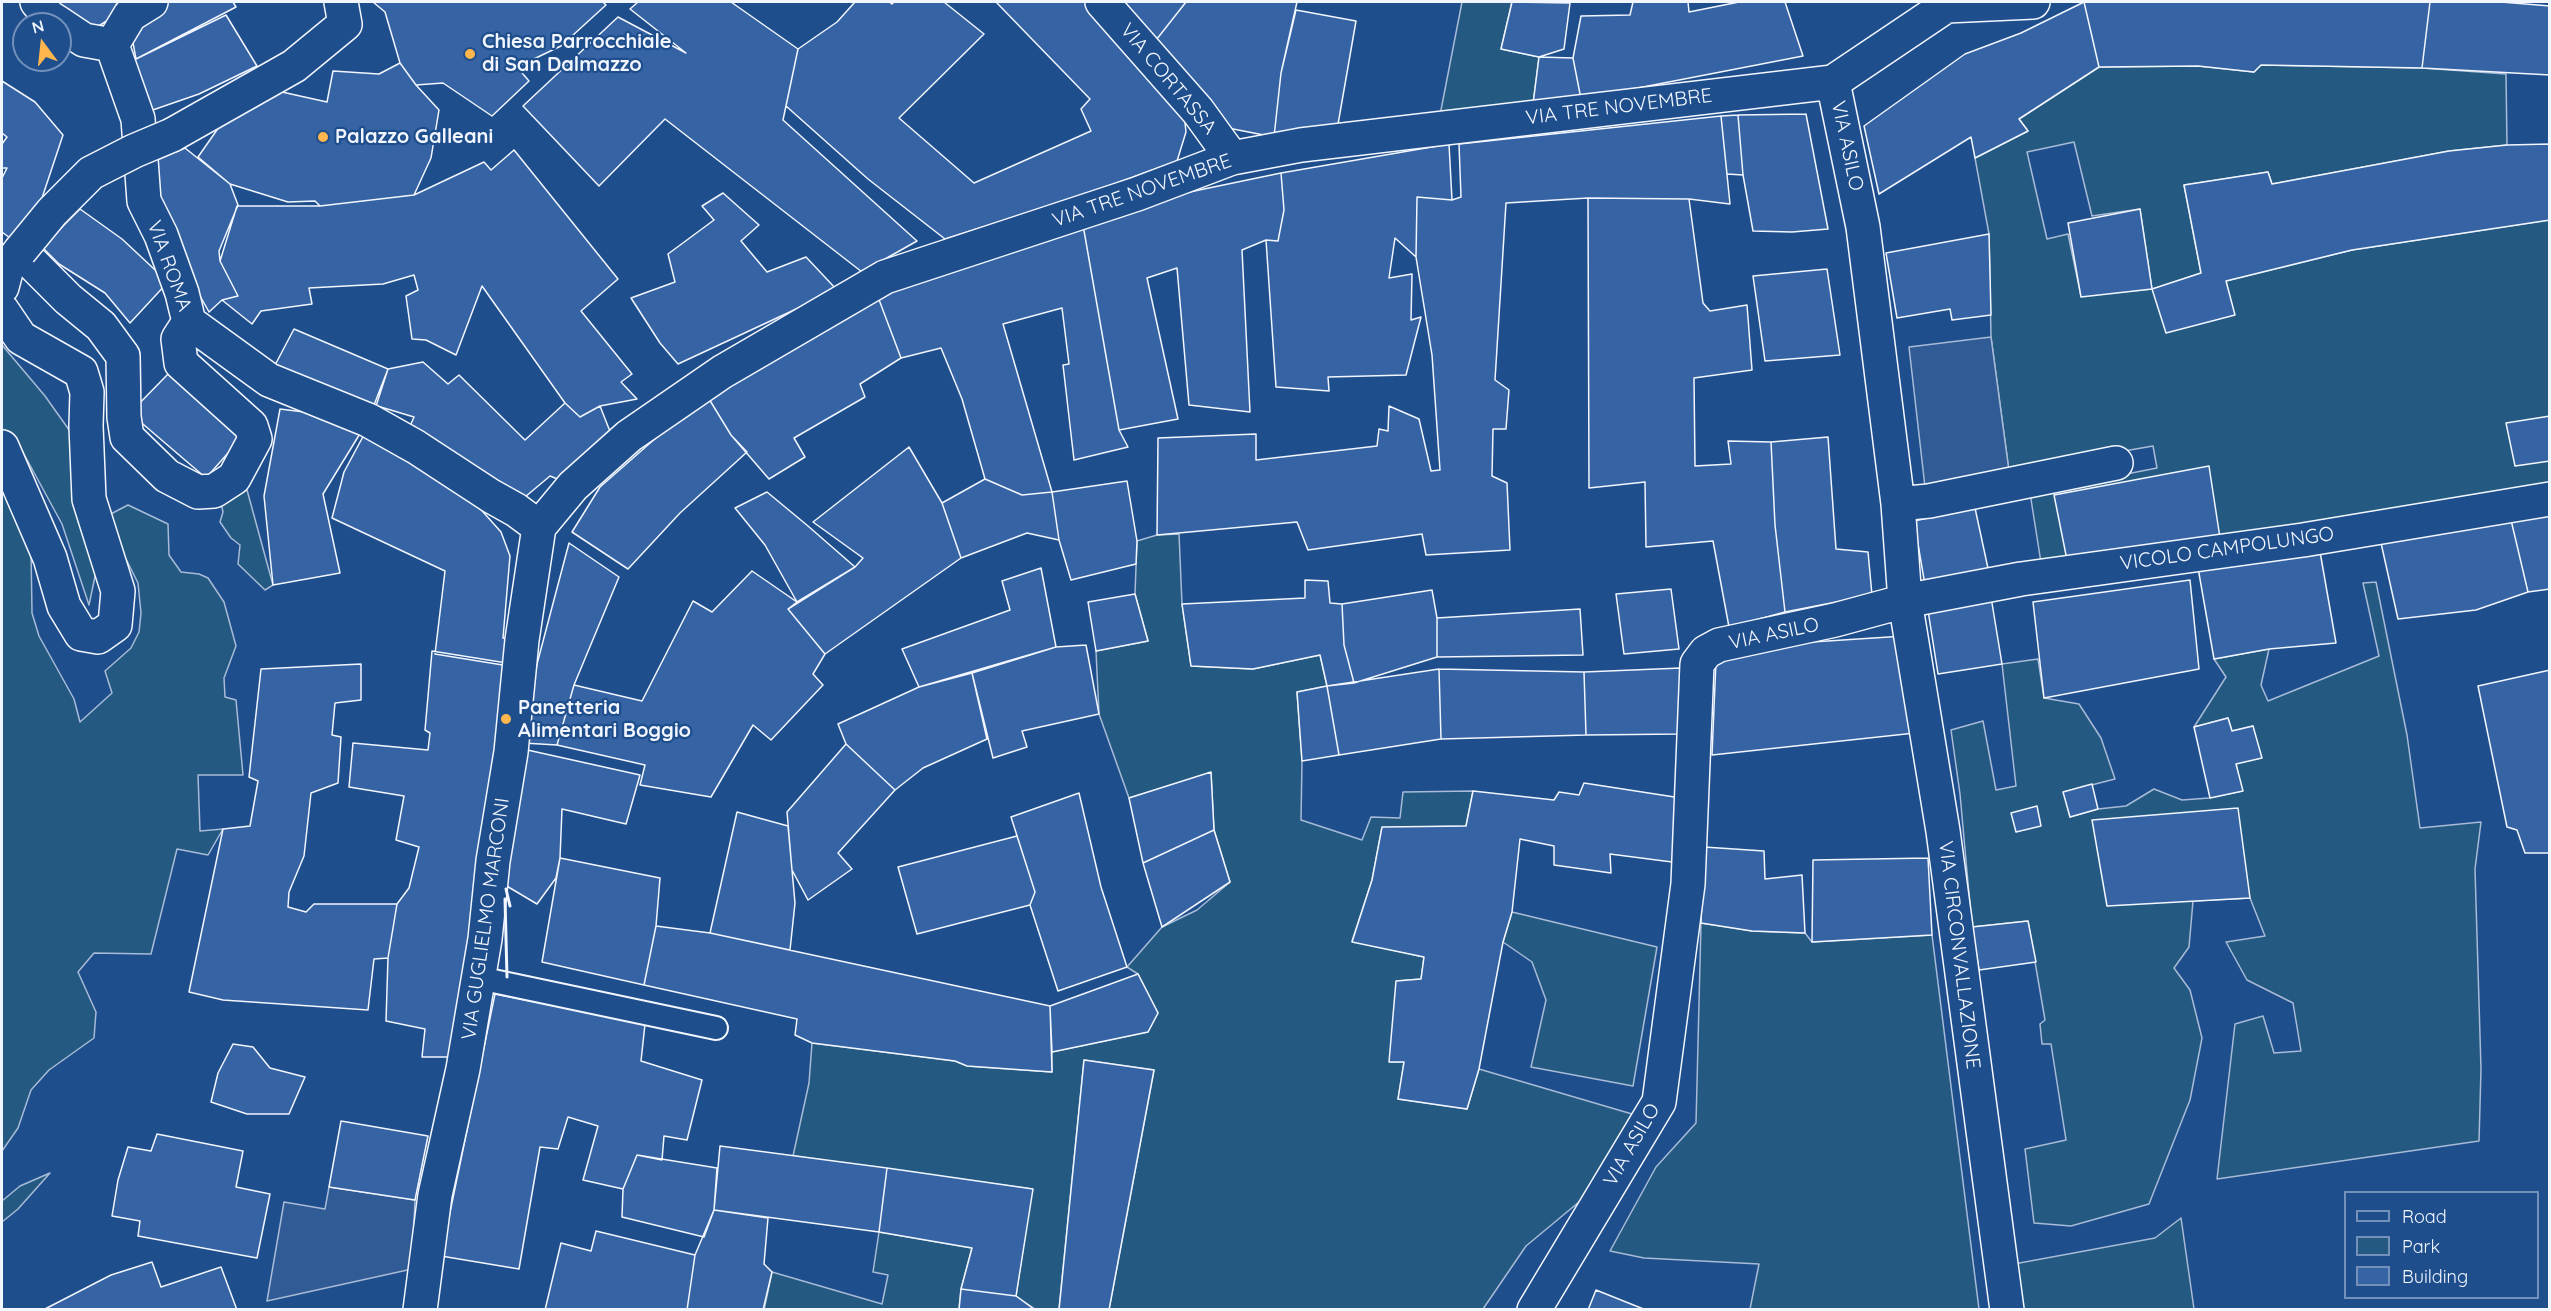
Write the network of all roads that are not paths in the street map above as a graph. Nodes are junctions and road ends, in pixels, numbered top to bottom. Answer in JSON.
{"nodes":[{"id":1,"x":151,"y":2,"type":"edge"},
{"id":2,"x":341,"y":2,"type":"edge"},
{"id":3,"x":1102,"y":2,"type":"edge"},
{"id":4,"x":2033,"y":2,"type":"edge"},
{"id":5,"x":1947,"y":4,"type":"edge"},
{"id":6,"x":72,"y":32,"type":"edge"},
{"id":7,"x":112,"y":45,"type":"junction"},
{"id":8,"x":1833,"y":82,"type":"junction"},
{"id":9,"x":1232,"y":158,"type":"junction"},
{"id":10,"x":20,"y":251,"type":"junction"},
{"id":11,"x":2,"y":287,"type":"edge"},
{"id":12,"x":2,"y":310,"type":"edge"},
{"id":13,"x":189,"y":322,"type":"junction"},
{"id":14,"x":2,"y":447,"type":"edge"},
{"id":15,"x":2116,"y":463,"type":"dead end"},
{"id":16,"x":2550,"y":499,"type":"edge"},
{"id":17,"x":1898,"y":504,"type":"junction"},
{"id":18,"x":539,"y":527,"type":"junction"},
{"id":19,"x":1905,"y":601,"type":"junction"},
{"id":20,"x":479,"y":978,"type":"junction"},
{"id":21,"x":716,"y":1028,"type":"dead end"},
{"id":22,"x":420,"y":1310,"type":"edge"},
{"id":23,"x":1534,"y":1310,"type":"edge"},
{"id":24,"x":2007,"y":1310,"type":"edge"}],
"edges":[{"from":1,"to":7,"type":"street"},
{"from":2,"to":10,"type":"street","bridge":true},
{"from":3,"to":9,"type":"street","name":"VIA CORTASSA"},
{"from":4,"to":5,"type":"street"},
{"from":5,"to":8,"type":"street"},
{"from":6,"to":7,"type":"street"},
{"from":7,"to":13,"type":"street","name":"VIA ROMA"},
{"from":8,"to":9,"type":"street","name":"VIA TRE NOVEMBRE"},
{"from":8,"to":17,"type":"street","name":"VIA ASILO"},
{"from":9,"to":18,"type":"street","name":"VIA TRE NOVEMBRE"},
{"from":10,"to":11,"type":"street"},
{"from":10,"to":13,"type":"street"},
{"from":12,"to":14,"type":"street"},
{"from":13,"to":18,"type":"street","name":"VIA ROMA"},
{"from":15,"to":17,"type":"street"},
{"from":16,"to":19,"type":"street","name":"VICOLO CAMPOLUNGO"},
{"from":17,"to":19,"type":"street","name":"VIA ASILO"},
{"from":18,"to":20,"type":"street","name":"VIA GUGLIELMO MARCONI"},
{"from":19,"to":23,"type":"street","name":"VIA ASILO"},
{"from":19,"to":24,"type":"street","name":"VIA CIRCONVALLAZIONE"},
{"from":20,"to":21,"type":"lane"},
{"from":20,"to":22,"type":"street","name":"VIA GUGLIELMO MARCONI"}]}
